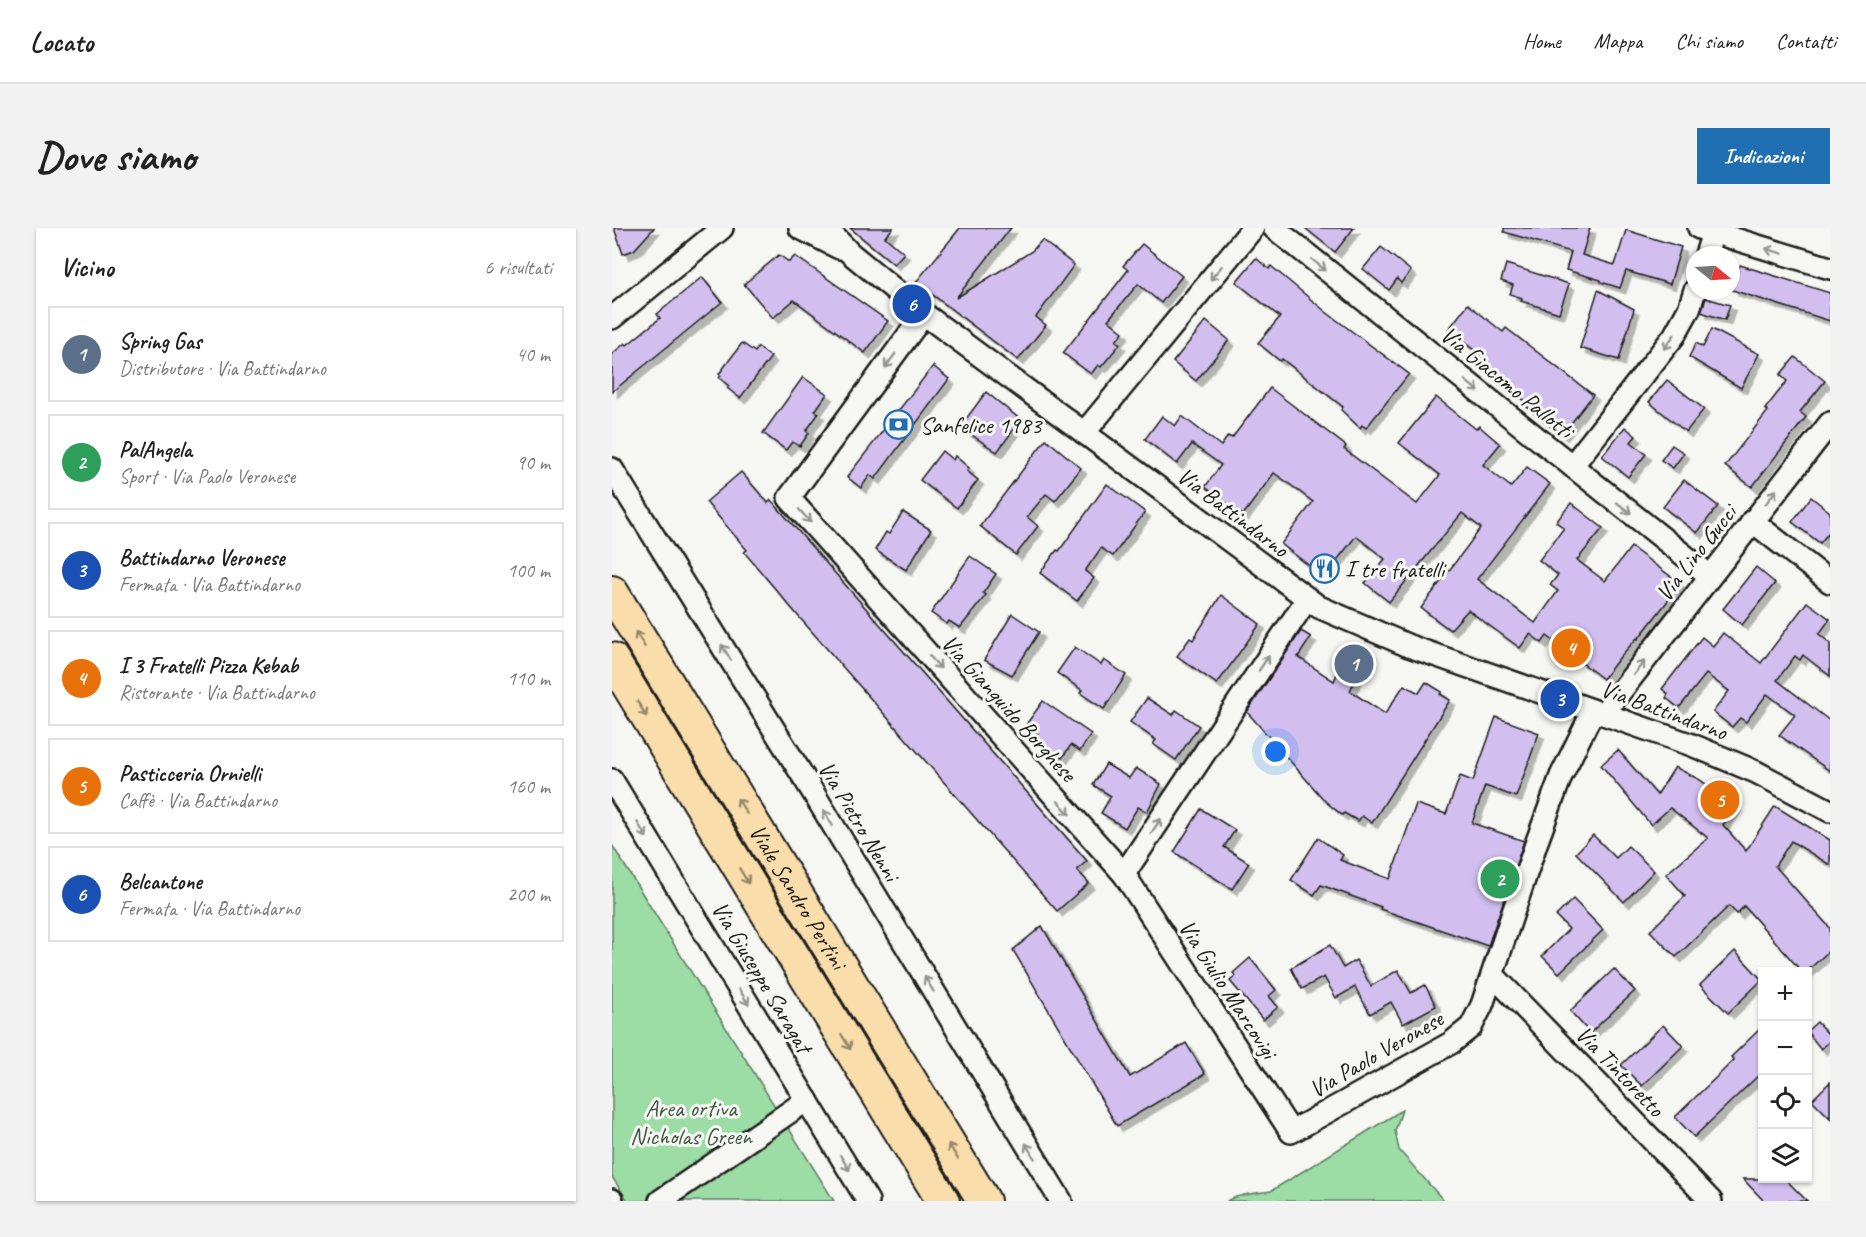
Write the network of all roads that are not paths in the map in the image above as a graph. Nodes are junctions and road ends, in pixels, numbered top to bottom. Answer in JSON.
{"nodes":[{"id":1,"x":722,"y":228,"type":"edge"},
{"id":2,"x":800,"y":228,"type":"edge"},
{"id":3,"x":826,"y":228,"type":"edge"},
{"id":4,"x":1253,"y":228,"type":"edge"},
{"id":5,"x":1274,"y":228,"type":"edge"},
{"id":6,"x":1706,"y":230,"type":"edge"},
{"id":7,"x":1706,"y":246,"type":"edge"},
{"id":8,"x":850,"y":253,"type":"junction"},
{"id":9,"x":1830,"y":268,"type":"edge"},
{"id":10,"x":1692,"y":300,"type":"edge"},
{"id":11,"x":924,"y":314,"type":"junction"},
{"id":12,"x":612,"y":318,"type":"edge"},
{"id":13,"x":1830,"y":423,"type":"edge"},
{"id":14,"x":1084,"y":433,"type":"junction"},
{"id":15,"x":1572,"y":466,"type":"junction"},
{"id":16,"x":612,"y":469,"type":"edge"},
{"id":17,"x":1752,"y":521,"type":"junction"},
{"id":18,"x":1710,"y":576,"type":"junction"},
{"id":19,"x":1830,"y":582,"type":"edge"},
{"id":20,"x":612,"y":592,"type":"edge"},
{"id":21,"x":1307,"y":599,"type":"junction"},
{"id":22,"x":612,"y":659,"type":"edge"},
{"id":23,"x":1598,"y":712,"type":"junction"},
{"id":24,"x":612,"y":780,"type":"edge"},
{"id":25,"x":1830,"y":811,"type":"edge"},
{"id":26,"x":1124,"y":874,"type":"junction"},
{"id":27,"x":1493,"y":975,"type":"junction"},
{"id":28,"x":807,"y":1100,"type":"junction"},
{"id":29,"x":1291,"y":1132,"type":"joint"},
{"id":30,"x":660,"y":1201,"type":"edge"},
{"id":31,"x":868,"y":1201,"type":"edge"},
{"id":32,"x":943,"y":1201,"type":"edge"},
{"id":33,"x":984,"y":1201,"type":"edge"},
{"id":34,"x":1060,"y":1201,"type":"edge"},
{"id":35,"x":1711,"y":1201,"type":"edge"}],
"edges":[{"from":1,"to":12,"type":"street"},
{"from":2,"to":8,"type":"street","name":"Via Battindarno"},
{"from":3,"to":8,"type":"street","name":"Via Battindarno"},
{"from":4,"to":14,"type":"street","one_way":true},
{"from":5,"to":15,"type":"street","name":"Via Giacomo Pallotti","one_way":true},
{"from":6,"to":7,"type":"street"},
{"from":9,"to":6,"type":"street","one_way":true},
{"from":8,"to":11,"type":"street","name":"Via Battindarno"},
{"from":10,"to":15,"type":"street","one_way":true},
{"from":11,"to":14,"type":"street","name":"Via Battindarno"},
{"from":11,"to":26,"type":"street","name":"Via Gianguido Borghese","one_way":true},
{"from":17,"to":13,"type":"street","name":"Via Lino Gucci","one_way":true},
{"from":14,"to":21,"type":"street","name":"Via Battindarno"},
{"from":15,"to":18,"type":"street","name":"Via Giacomo Pallotti","one_way":true},
{"from":34,"to":16,"type":"street","name":"Via Pietro Nenni","one_way":true},
{"from":17,"to":18,"type":"street","name":"Via Lino Gucci"},
{"from":17,"to":19,"type":"street"},
{"from":23,"to":18,"type":"street","name":"Via Lino Gucci","one_way":true},
{"from":33,"to":20,"type":"highway","name":"Viale Sandro Pertini","one_way":true},
{"from":21,"to":23,"type":"street","name":"Via Battindarno"},
{"from":26,"to":21,"type":"street","one_way":true},
{"from":22,"to":32,"type":"highway","name":"Viale Sandro Pertini","one_way":true},
{"from":23,"to":25,"type":"street","name":"Via Battindarno"},
{"from":23,"to":27,"type":"street","name":"Via Paolo Veronese"},
{"from":24,"to":28,"type":"street","name":"Via Giuseppe Saragat","one_way":true},
{"from":26,"to":29,"type":"street","name":"Via Giulio Marcovigi"},
{"from":27,"to":29,"type":"street","name":"Via Paolo Veronese"},
{"from":27,"to":35,"type":"street","name":"Via Tintoretto"},
{"from":28,"to":30,"type":"street"},
{"from":28,"to":31,"type":"street","name":"Via Giuseppe Saragat","one_way":true}]}
